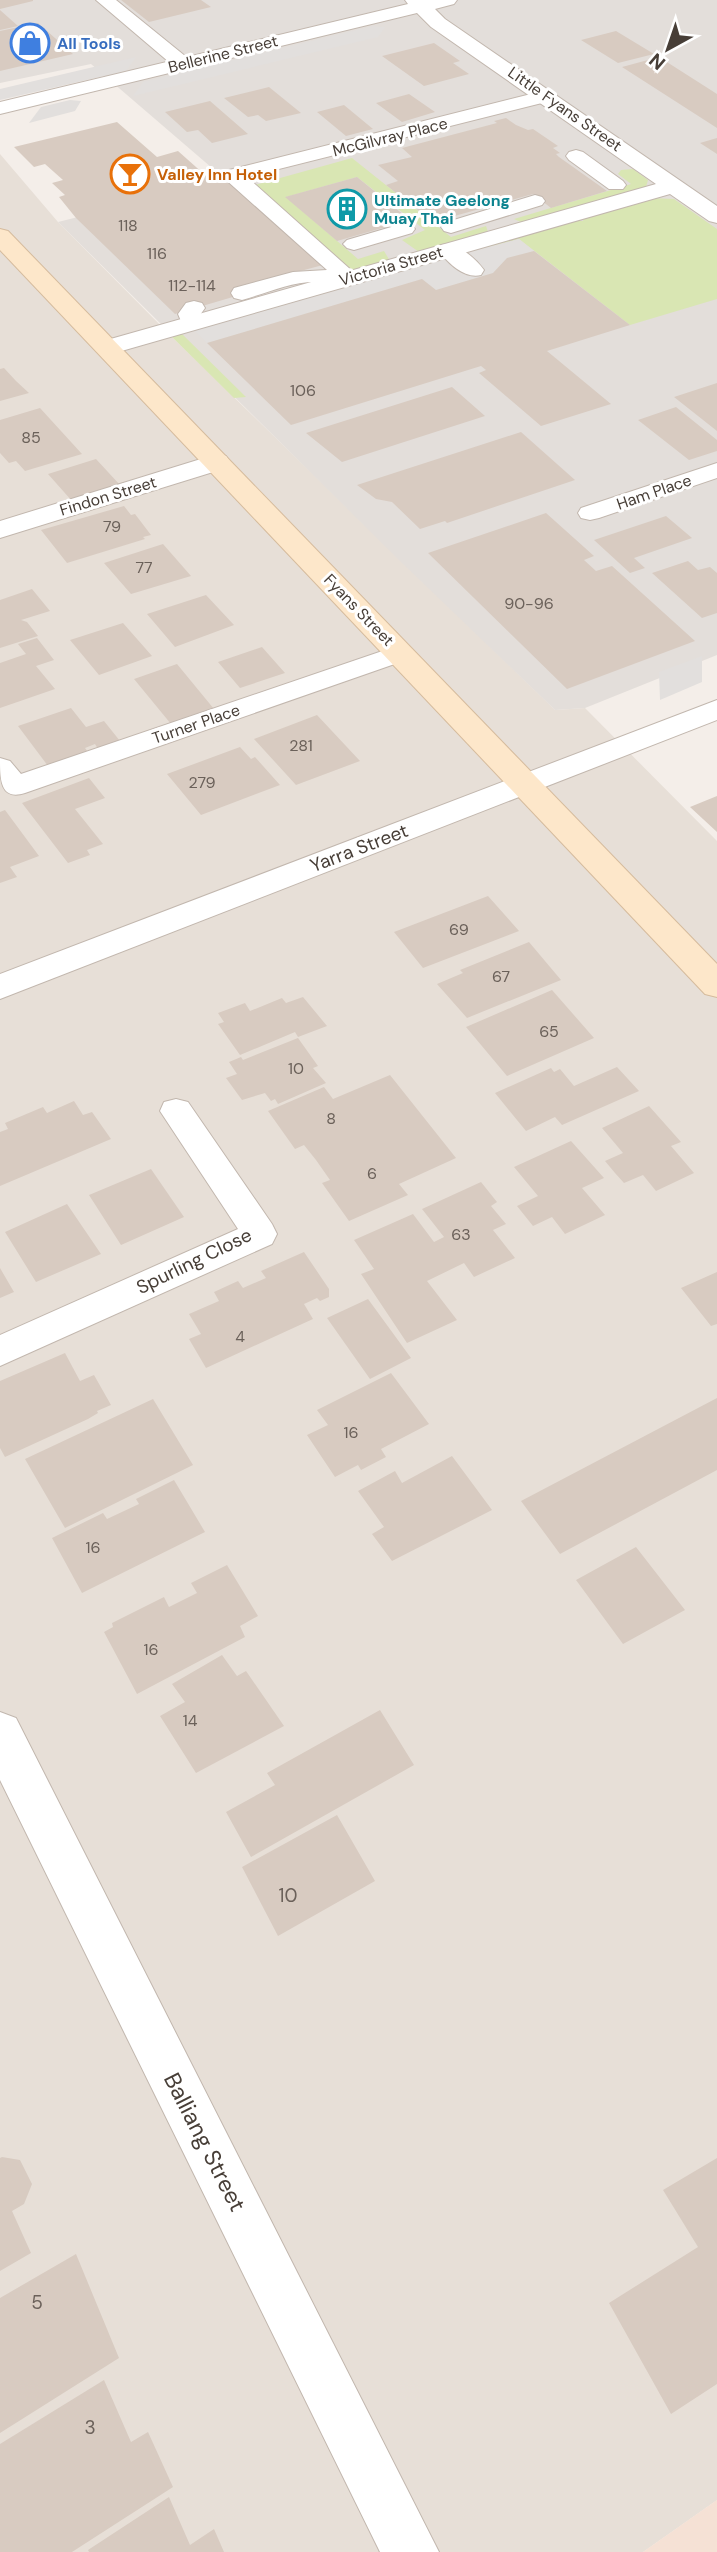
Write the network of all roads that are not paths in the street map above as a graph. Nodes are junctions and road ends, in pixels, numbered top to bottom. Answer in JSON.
{"nodes":[{"id":1,"x":105,"y":0,"type":"edge"},
{"id":2,"x":447,"y":0,"type":"edge"},
{"id":3,"x":418,"y":3,"type":"edge"},
{"id":4,"x":183,"y":64,"type":"junction"},
{"id":5,"x":547,"y":96,"type":"junction"},
{"id":6,"x":0,"y":108,"type":"edge"},
{"id":7,"x":576,"y":156,"type":"dead end"},
{"id":8,"x":636,"y":160,"type":"junction"},
{"id":9,"x":596,"y":170,"type":"junction"},
{"id":10,"x":616,"y":185,"type":"dead end"},
{"id":11,"x":674,"y":186,"type":"junction"},
{"id":12,"x":535,"y":201,"type":"dead end"},
{"id":13,"x":489,"y":215,"type":"junction"},
{"id":14,"x":717,"y":216,"type":"edge"},
{"id":15,"x":405,"y":229,"type":"dead end"},
{"id":16,"x":510,"y":233,"type":"junction"},
{"id":17,"x":0,"y":236,"type":"edge"},
{"id":18,"x":380,"y":236,"type":"junction"},
{"id":19,"x":450,"y":238,"type":"junction"},
{"id":20,"x":354,"y":244,"type":"dead end"},
{"id":21,"x":408,"y":262,"type":"junction"},
{"id":22,"x":473,"y":270,"type":"dead end"},
{"id":23,"x":347,"y":279,"type":"junction"},
{"id":24,"x":242,"y":293,"type":"dead end"},
{"id":25,"x":109,"y":347,"type":"junction"},
{"id":26,"x":217,"y":462,"type":"junction"},
{"id":27,"x":717,"y":470,"type":"edge"},
{"id":28,"x":590,"y":513,"type":"dead end"},
{"id":29,"x":0,"y":530,"type":"edge"},
{"id":30,"x":400,"y":653,"type":"junction"},
{"id":31,"x":717,"y":709,"type":"edge"},
{"id":32,"x":0,"y":767,"type":"edge"},
{"id":33,"x":524,"y":785,"type":"junction"},
{"id":34,"x":717,"y":985,"type":"edge"},
{"id":35,"x":0,"y":987,"type":"edge"},
{"id":36,"x":176,"y":1111,"type":"dead end"},
{"id":37,"x":0,"y":1351,"type":"edge"},
{"id":38,"x":0,"y":1732,"type":"edge"},
{"id":39,"x":410,"y":2552,"type":"edge"}],
"edges":[{"from":1,"to":4,"type":"lane"},
{"from":2,"to":3,"type":"street","name":"Bellerine Street"},
{"from":3,"to":4,"type":"street","name":"Bellerine Street"},
{"from":3,"to":5,"type":"street","name":"Little Fyans Street"},
{"from":4,"to":6,"type":"street","name":"Bellerine Street"},
{"from":5,"to":8,"type":"street","name":"Little Fyans Street"},
{"from":5,"to":23,"type":"lane","name":"McGilvray Place"},
{"from":7,"to":9,"type":"lane"},
{"from":8,"to":9,"type":"lane"},
{"from":8,"to":11,"type":"street","name":"Little Fyans Street"},
{"from":9,"to":10,"type":"lane"},
{"from":11,"to":14,"type":"street","name":"Little Fyans Street"},
{"from":11,"to":16,"type":"street","name":"Victoria Street"},
{"from":12,"to":13,"type":"lane"},
{"from":13,"to":16,"type":"lane"},
{"from":13,"to":19,"type":"lane"},
{"from":15,"to":18,"type":"lane"},
{"from":16,"to":19,"type":"street","name":"Victoria Street"},
{"from":17,"to":25,"type":"main road","name":"Fyans Street"},
{"from":18,"to":20,"type":"lane"},
{"from":18,"to":21,"type":"lane"},
{"from":19,"to":21,"type":"street","name":"Victoria Street"},
{"from":19,"to":22,"type":"lane"},
{"from":21,"to":23,"type":"street","name":"Victoria Street"},
{"from":23,"to":24,"type":"lane"},
{"from":23,"to":25,"type":"street","name":"Victoria Street"},
{"from":25,"to":26,"type":"main road","name":"Fyans Street"},
{"from":26,"to":29,"type":"street","name":"Findon Street"},
{"from":26,"to":30,"type":"main road","name":"Fyans Street"},
{"from":27,"to":28,"type":"lane","name":"Ham Place"},
{"from":30,"to":32,"type":"lane","name":"Turner Place"},
{"from":30,"to":33,"type":"main road","name":"Fyans Street"},
{"from":31,"to":33,"type":"street","name":"Yarra Street"},
{"from":33,"to":34,"type":"main road","name":"Fyans Street"},
{"from":33,"to":35,"type":"street","name":"Yarra Street"},
{"from":36,"to":37,"type":"lane","name":"Spurling Close"},
{"from":38,"to":39,"type":"street","name":"Balliang Street"}]}
